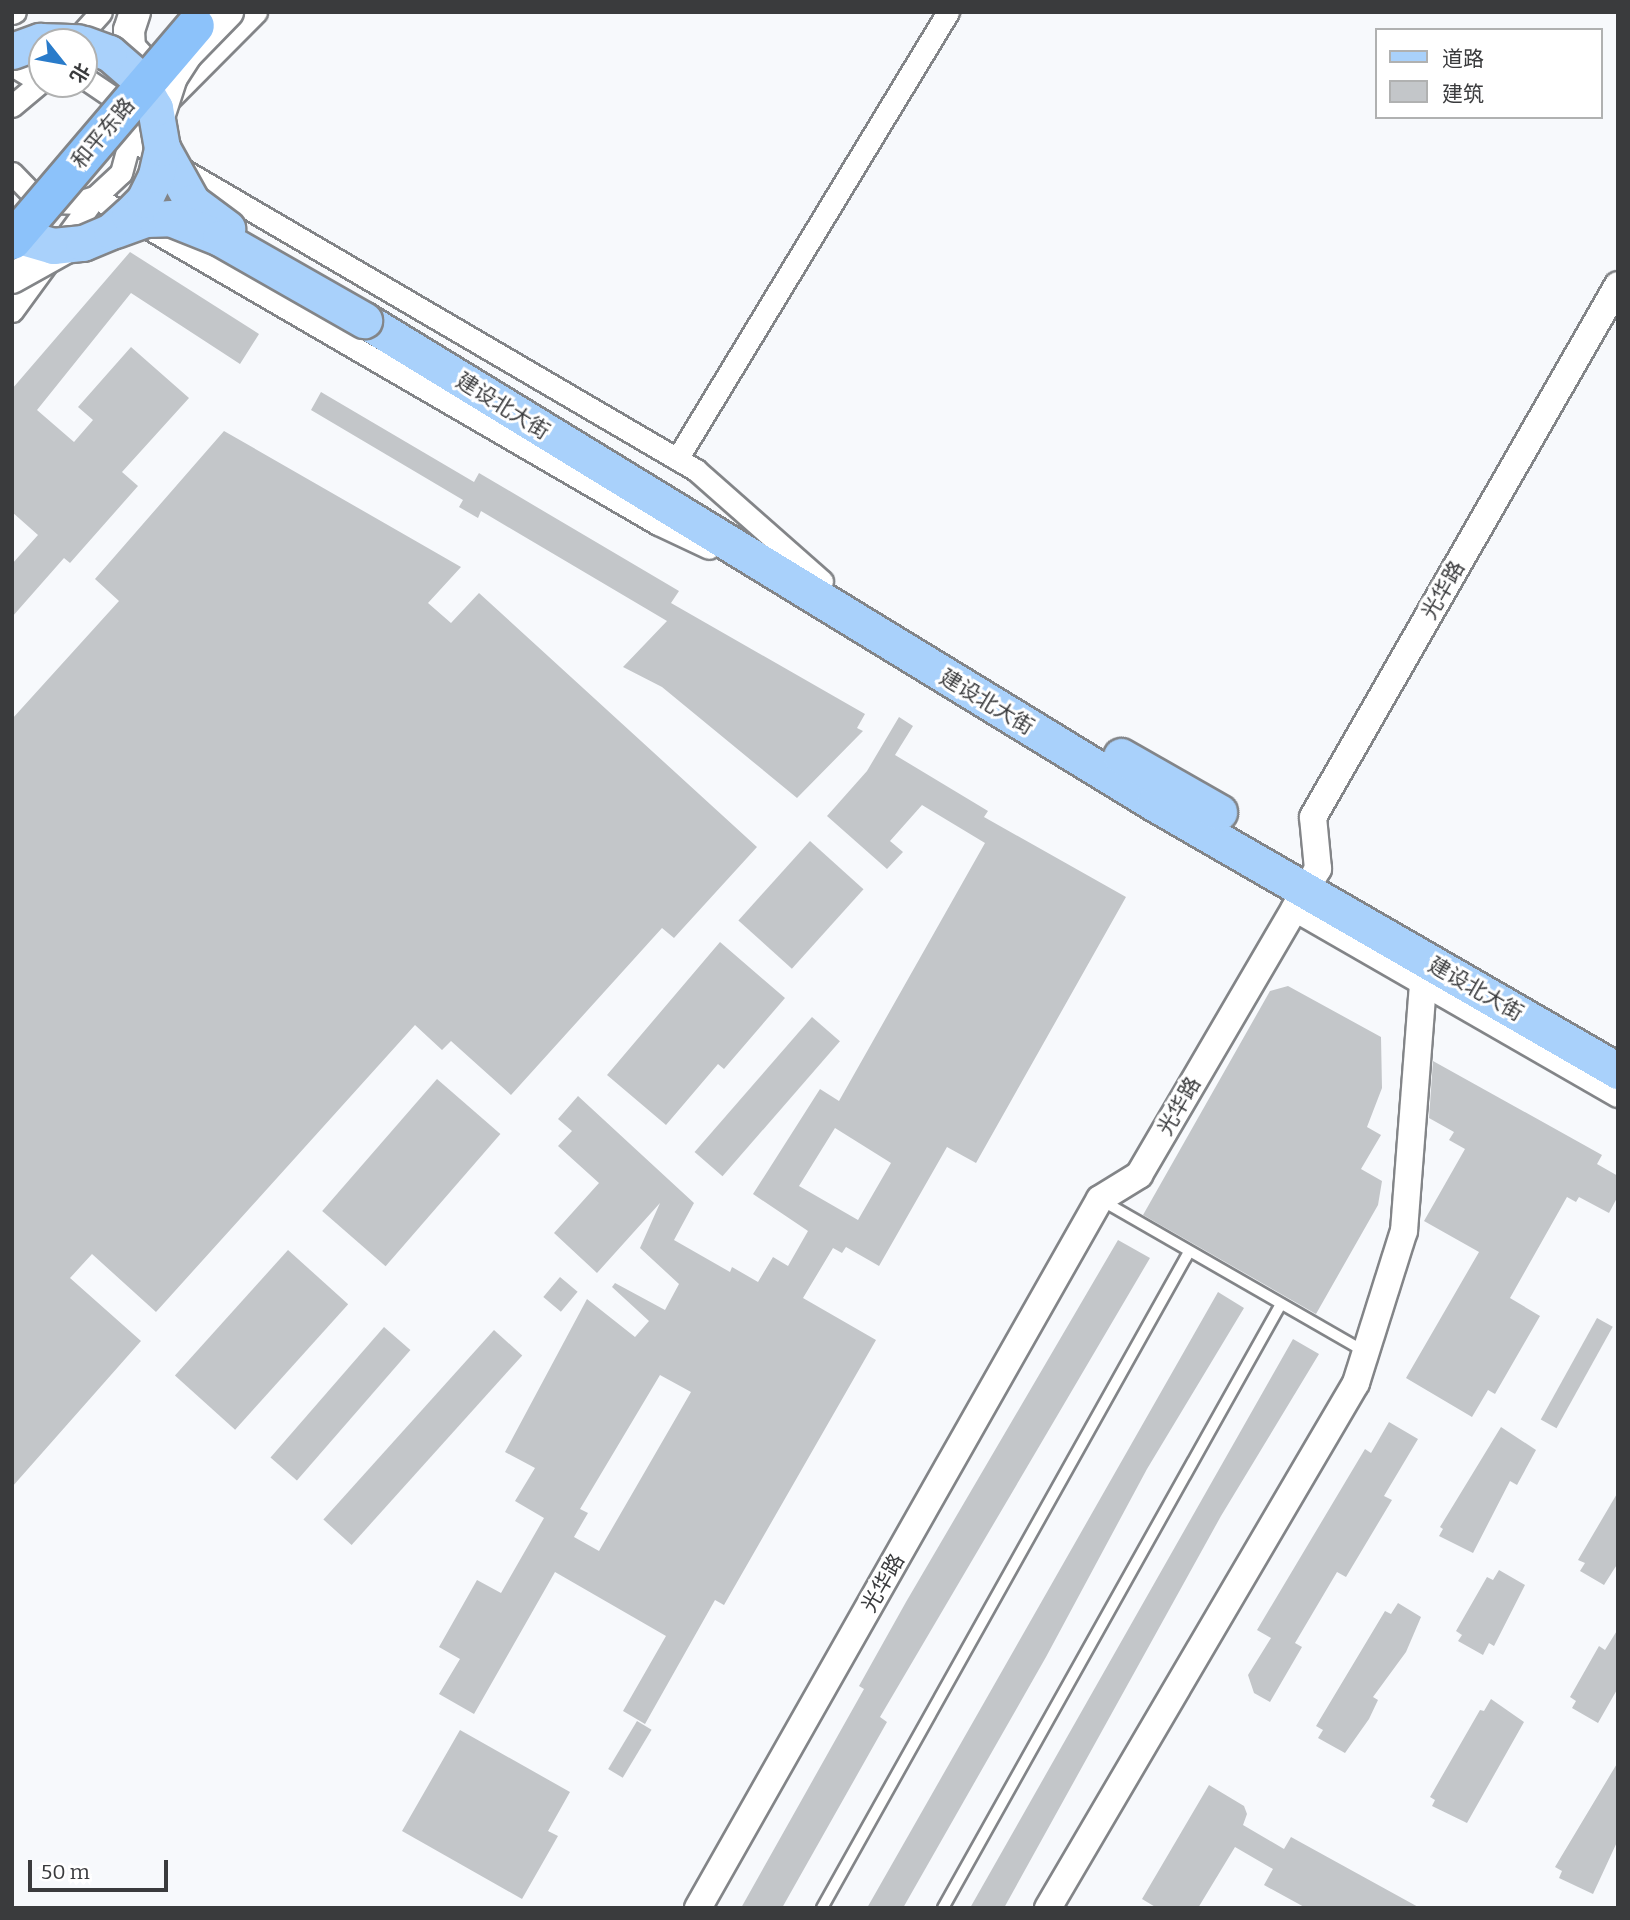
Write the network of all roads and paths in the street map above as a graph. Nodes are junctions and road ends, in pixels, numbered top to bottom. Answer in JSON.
{"nodes":[{"id":1,"x":101,"y":12,"type":"edge"},
{"id":2,"x":132,"y":12,"type":"edge"},
{"id":3,"x":256,"y":12,"type":"edge"},
{"id":4,"x":948,"y":12,"type":"edge"},
{"id":5,"x":88,"y":28,"type":"edge"},
{"id":6,"x":98,"y":34,"type":"edge"},
{"id":7,"x":179,"y":37,"type":"edge"},
{"id":8,"x":98,"y":49,"type":"edge"},
{"id":9,"x":14,"y":52,"type":"edge"},
{"id":10,"x":28,"y":67,"type":"edge"},
{"id":11,"x":98,"y":87,"type":"edge"},
{"id":12,"x":28,"y":92,"type":"edge"},
{"id":13,"x":12,"y":106,"type":"edge"},
{"id":14,"x":150,"y":136,"type":"junction"},
{"id":15,"x":12,"y":173,"type":"edge"},
{"id":16,"x":95,"y":197,"type":"junction"},
{"id":17,"x":12,"y":201,"type":"edge"},
{"id":18,"x":111,"y":231,"type":"junction"},
{"id":19,"x":12,"y":234,"type":"edge"},
{"id":20,"x":12,"y":240,"type":"edge"},
{"id":21,"x":71,"y":245,"type":"junction"},
{"id":22,"x":12,"y":278,"type":"edge"},
{"id":23,"x":1618,"y":285,"type":"edge"},
{"id":24,"x":12,"y":312,"type":"edge"},
{"id":25,"x":366,"y":316,"type":"junction"},
{"id":26,"x":677,"y":458,"type":"junction"},
{"id":27,"x":814,"y":587,"type":"junction"},
{"id":28,"x":1306,"y":889,"type":"junction"},
{"id":29,"x":1424,"y":970,"type":"junction"},
{"id":30,"x":1618,"y":1044,"type":"edge"},
{"id":31,"x":1618,"y":1072,"type":"edge"},
{"id":32,"x":1618,"y":1094,"type":"edge"},
{"id":33,"x":1100,"y":1199,"type":"junction"},
{"id":34,"x":1189,"y":1252,"type":"junction"},
{"id":35,"x":1281,"y":1304,"type":"junction"},
{"id":36,"x":1365,"y":1352,"type":"junction"},
{"id":37,"x":698,"y":1908,"type":"edge"},
{"id":38,"x":822,"y":1908,"type":"edge"},
{"id":39,"x":943,"y":1908,"type":"edge"},
{"id":40,"x":1048,"y":1908,"type":"edge"}],
"edges":[{"from":1,"to":5,"type":"street"},
{"from":2,"to":6,"type":"main road"},
{"from":2,"to":7,"type":"main road"},
{"from":3,"to":14,"type":"street"},
{"from":4,"to":26,"type":"street"},
{"from":7,"to":14,"type":"main road","bridge":true},
{"from":7,"to":17,"type":"highway","name":"和平东路"},
{"from":7,"to":20,"type":"highway","name":"和平东路","bridge":true},
{"from":8,"to":14,"type":"main road","bridge":true},
{"from":9,"to":10,"type":"street"},
{"from":11,"to":14,"type":"street"},
{"from":12,"to":13,"type":"street"},
{"from":14,"to":16,"type":"street","name":"和平东路"},
{"from":14,"to":18,"type":"main road","bridge":true},
{"from":14,"to":25,"type":"main road","bridge":true},
{"from":14,"to":26,"type":"street"},
{"from":15,"to":16,"type":"street"},
{"from":16,"to":24,"type":"street","name":"和平东路"},
{"from":16,"to":27,"type":"street"},
{"from":18,"to":21,"type":"main road","bridge":true},
{"from":18,"to":25,"type":"main road","bridge":true},
{"from":19,"to":21,"type":"main road","bridge":true},
{"from":21,"to":22,"type":"main road","bridge":true},
{"from":23,"to":28,"type":"street","name":"光华路"},
{"from":25,"to":27,"type":"main road","name":"建设北大街"},
{"from":26,"to":27,"type":"street"},
{"from":27,"to":28,"type":"main road","name":"建设北大街"},
{"from":28,"to":29,"type":"main road","name":"建设北大街"},
{"from":28,"to":30,"type":"main road"},
{"from":28,"to":33,"type":"street","name":"光华路"},
{"from":29,"to":31,"type":"main road","name":"建设北大街"},
{"from":29,"to":32,"type":"street"},
{"from":29,"to":36,"type":"street"},
{"from":33,"to":34,"type":"lane"},
{"from":33,"to":37,"type":"street","name":"光华路"},
{"from":34,"to":35,"type":"lane"},
{"from":34,"to":38,"type":"lane"},
{"from":35,"to":36,"type":"lane"},
{"from":35,"to":39,"type":"lane"},
{"from":36,"to":40,"type":"street"}]}
